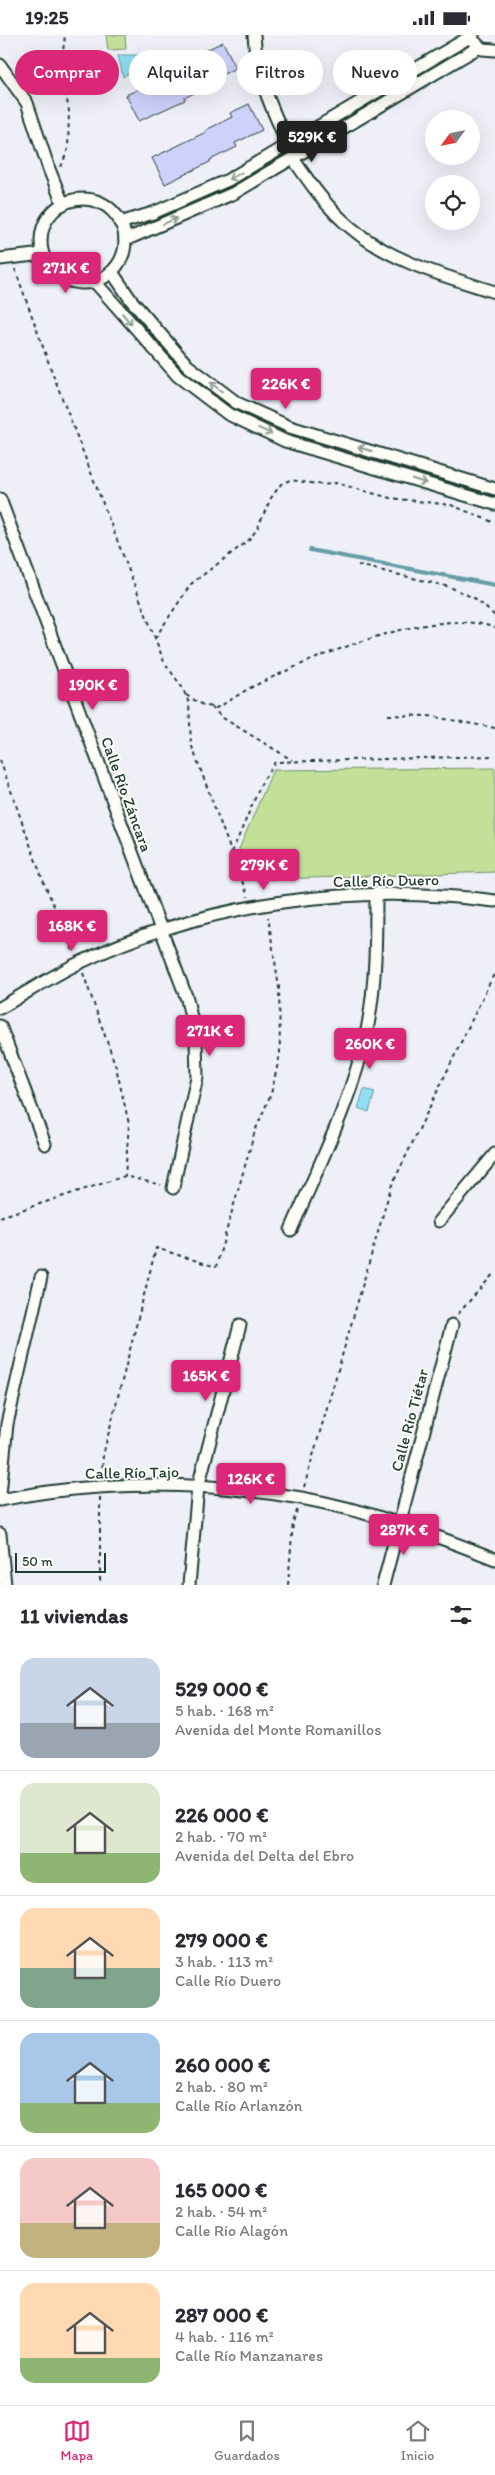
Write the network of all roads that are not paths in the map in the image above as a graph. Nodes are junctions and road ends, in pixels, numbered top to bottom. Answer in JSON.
{"nodes":[{"id":1,"x":254,"y":35,"type":"edge"},
{"id":2,"x":473,"y":35,"type":"edge"},
{"id":3,"x":479,"y":47,"type":"junction"},
{"id":4,"x":494,"y":52,"type":"edge"},
{"id":5,"x":0,"y":65,"type":"edge"},
{"id":6,"x":289,"y":146,"type":"junction"},
{"id":7,"x":294,"y":160,"type":"junction"},
{"id":8,"x":64,"y":204,"type":"junction"},
{"id":9,"x":120,"y":223,"type":"junction"},
{"id":10,"x":125,"y":240,"type":"junction"},
{"id":11,"x":43,"y":254,"type":"junction"},
{"id":12,"x":6,"y":259,"type":"edge"},
{"id":13,"x":112,"y":272,"type":"junction"},
{"id":14,"x":95,"y":282,"type":"junction"},
{"id":15,"x":495,"y":292,"type":"edge"},
{"id":16,"x":495,"y":489,"type":"edge"},
{"id":17,"x":0,"y":499,"type":"edge"},
{"id":18,"x":495,"y":504,"type":"edge"},
{"id":19,"x":376,"y":893,"type":"junction"},
{"id":20,"x":495,"y":901,"type":"edge"},
{"id":21,"x":162,"y":931,"type":"junction"},
{"id":22,"x":0,"y":1008,"type":"edge"},
{"id":23,"x":0,"y":1026,"type":"edge"},
{"id":24,"x":45,"y":1144,"type":"dead end"},
{"id":25,"x":495,"y":1154,"type":"edge"},
{"id":26,"x":173,"y":1188,"type":"road end"},
{"id":27,"x":439,"y":1221,"type":"dead end"},
{"id":28,"x":292,"y":1230,"type":"dead end"},
{"id":29,"x":41,"y":1277,"type":"dead end"},
{"id":30,"x":240,"y":1325,"type":"dead end"},
{"id":31,"x":452,"y":1325,"type":"road end"},
{"id":32,"x":198,"y":1487,"type":"junction"},
{"id":33,"x":0,"y":1494,"type":"edge"},
{"id":34,"x":0,"y":1500,"type":"edge"},
{"id":35,"x":398,"y":1523,"type":"junction"},
{"id":36,"x":0,"y":1533,"type":"edge"},
{"id":37,"x":495,"y":1559,"type":"edge"},
{"id":38,"x":6,"y":1585,"type":"edge"},
{"id":39,"x":189,"y":1585,"type":"edge"},
{"id":40,"x":383,"y":1585,"type":"edge"}],
"edges":[{"from":1,"to":6,"type":"street"},
{"from":2,"to":3,"type":"street"},
{"from":2,"to":6,"type":"street"},
{"from":3,"to":4,"type":"street"},
{"from":3,"to":7,"type":"street"},
{"from":5,"to":8,"type":"street"},
{"from":6,"to":9,"type":"street","one_way":true},
{"from":10,"to":7,"type":"street","one_way":true},
{"from":7,"to":15,"type":"street"},
{"from":8,"to":9,"type":"street"},
{"from":8,"to":11,"type":"street"},
{"from":9,"to":10,"type":"street"},
{"from":10,"to":13,"type":"street"},
{"from":11,"to":12,"type":"street"},
{"from":11,"to":14,"type":"street"},
{"from":13,"to":14,"type":"street"},
{"from":16,"to":13,"type":"street","one_way":true},
{"from":14,"to":18,"type":"street","one_way":true},
{"from":17,"to":21,"type":"street","name":"Calle Río Záncara"},
{"from":19,"to":20,"type":"street","name":"Calle Río Duero"},
{"from":19,"to":21,"type":"street","name":"Calle Río Duero"},
{"from":19,"to":28,"type":"street"},
{"from":21,"to":22,"type":"street","name":"Calle Río Duero"},
{"from":21,"to":26,"type":"street","name":"Calle Río Záncara"},
{"from":23,"to":24,"type":"street"},
{"from":25,"to":27,"type":"street"},
{"from":29,"to":33,"type":"street"},
{"from":30,"to":32,"type":"street"},
{"from":31,"to":35,"type":"street","name":"Calle Río Tiétar"},
{"from":32,"to":34,"type":"street","name":"Calle Río Tajo"},
{"from":32,"to":35,"type":"street","name":"Calle Río Tajo"},
{"from":32,"to":39,"type":"street"},
{"from":35,"to":37,"type":"street","name":"Calle Río Tajo"},
{"from":35,"to":40,"type":"street","name":"Calle Río Tiétar"},
{"from":36,"to":38,"type":"street"}]}
